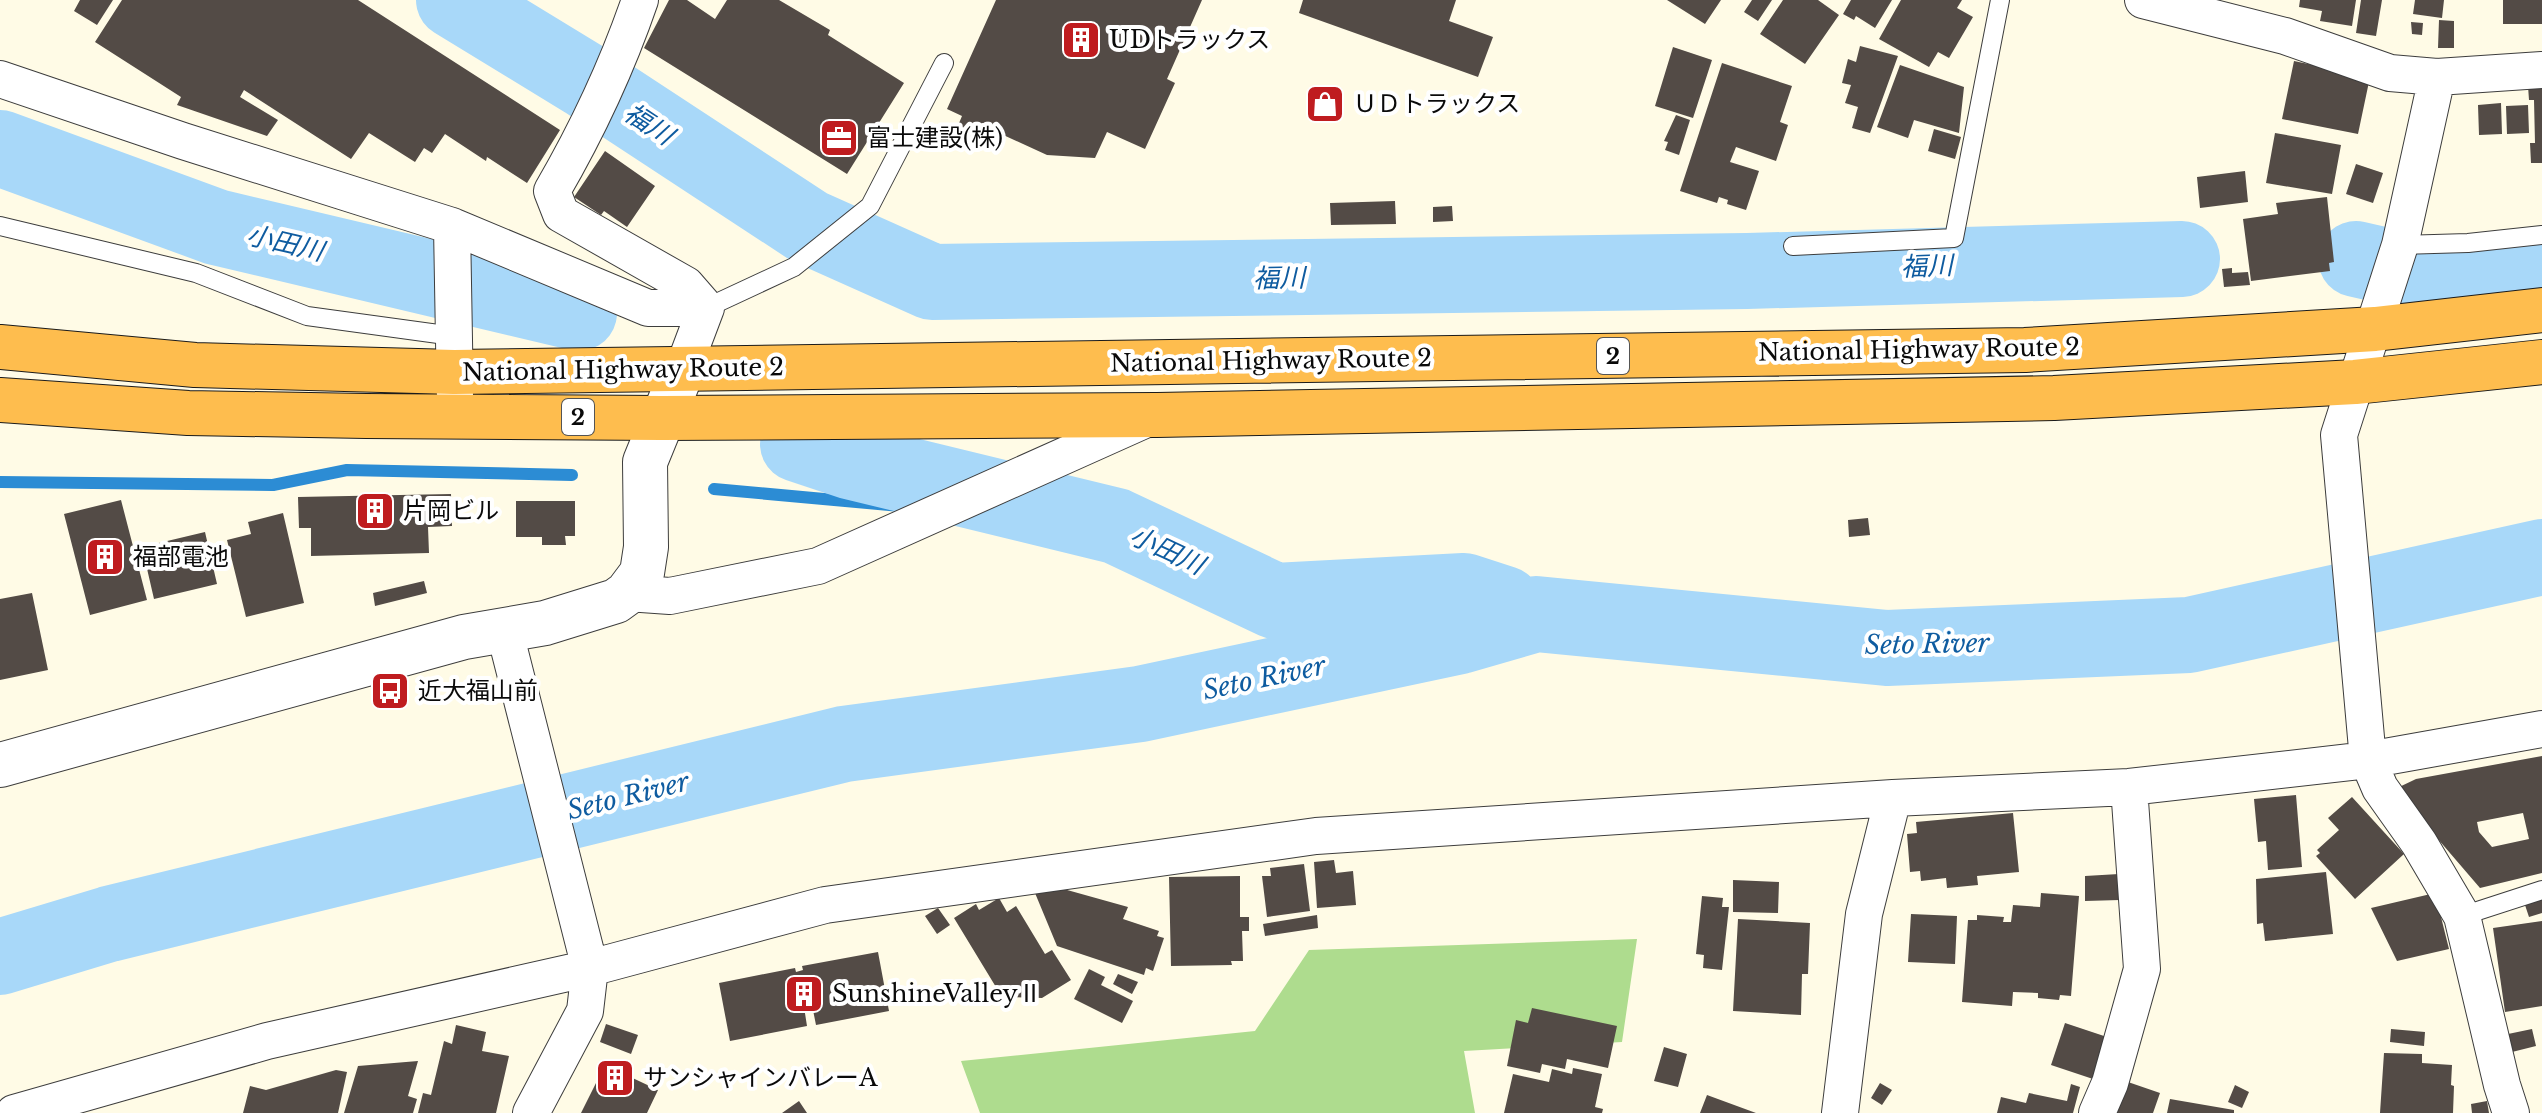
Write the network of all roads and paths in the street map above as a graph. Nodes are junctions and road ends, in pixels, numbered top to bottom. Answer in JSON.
{"nodes":[{"id":1,"x":640,"y":0,"type":"edge"},
{"id":2,"x":2000,"y":0,"type":"edge"},
{"id":3,"x":2145,"y":0,"type":"edge"},
{"id":4,"x":944,"y":63,"type":"dead end"},
{"id":5,"x":2542,"y":70,"type":"edge"},
{"id":6,"x":2437,"y":77,"type":"junction"},
{"id":7,"x":0,"y":79,"type":"edge"},
{"id":8,"x":0,"y":226,"type":"edge"},
{"id":9,"x":2542,"y":235,"type":"edge"},
{"id":10,"x":452,"y":236,"type":"junction"},
{"id":11,"x":1793,"y":246,"type":"dead end"},
{"id":12,"x":2389,"y":280,"type":"junction"},
{"id":13,"x":706,"y":308,"type":"junction"},
{"id":14,"x":2542,"y":310,"type":"edge"},
{"id":15,"x":454,"y":339,"type":"junction"},
{"id":16,"x":0,"y":347,"type":"edge"},
{"id":17,"x":2542,"y":362,"type":"edge"},
{"id":18,"x":683,"y":369,"type":"junction"},
{"id":19,"x":2355,"y":382,"type":"junction"},
{"id":20,"x":0,"y":400,"type":"edge"},
{"id":21,"x":1157,"y":415,"type":"junction"},
{"id":22,"x":455,"y":417,"type":"junction"},
{"id":23,"x":662,"y":418,"type":"junction"},
{"id":24,"x":627,"y":593,"type":"junction"},
{"id":25,"x":504,"y":629,"type":"junction"},
{"id":26,"x":2542,"y":729,"type":"edge"},
{"id":27,"x":2366,"y":748,"type":"junction"},
{"id":28,"x":0,"y":765,"type":"edge"},
{"id":29,"x":2129,"y":787,"type":"junction"},
{"id":30,"x":1893,"y":798,"type":"junction"},
{"id":31,"x":2542,"y":890,"type":"edge"},
{"id":32,"x":2462,"y":916,"type":"junction"},
{"id":33,"x":587,"y":959,"type":"junction"},
{"id":34,"x":14,"y":1113,"type":"edge"},
{"id":35,"x":531,"y":1113,"type":"edge"},
{"id":36,"x":1840,"y":1113,"type":"edge"},
{"id":37,"x":2097,"y":1113,"type":"edge"},
{"id":38,"x":2511,"y":1113,"type":"edge"}],
"edges":[{"from":1,"to":13,"type":"street"},
{"from":2,"to":11,"type":"lane"},
{"from":3,"to":6,"type":"street"},
{"from":4,"to":13,"type":"lane"},
{"from":5,"to":6,"type":"street"},
{"from":6,"to":12,"type":"street"},
{"from":7,"to":10,"type":"street"},
{"from":8,"to":15,"type":"lane"},
{"from":9,"to":12,"type":"lane"},
{"from":10,"to":13,"type":"street"},
{"from":10,"to":15,"type":"street"},
{"from":12,"to":14,"type":"highway","name":"National Highway Route 2","number":"2"},
{"from":12,"to":18,"type":"highway","name":"National Highway Route 2","number":"2"},
{"from":12,"to":19,"type":"street"},
{"from":13,"to":18,"type":"street"},
{"from":15,"to":16,"type":"highway","name":"National Highway Route 2","number":"2"},
{"from":15,"to":18,"type":"highway","name":"National Highway Route 2","number":"2"},
{"from":15,"to":22,"type":"street"},
{"from":17,"to":19,"type":"highway","name":"National Highway Route 2","number":"2"},
{"from":18,"to":23,"type":"street"},
{"from":19,"to":21,"type":"highway","name":"National Highway Route 2","number":"2"},
{"from":19,"to":27,"type":"street"},
{"from":20,"to":22,"type":"highway","name":"National Highway Route 2","number":"2"},
{"from":21,"to":23,"type":"highway","name":"National Highway Route 2","number":"2"},
{"from":21,"to":24,"type":"street"},
{"from":22,"to":23,"type":"highway","name":"National Highway Route 2","number":"2"},
{"from":23,"to":24,"type":"street"},
{"from":24,"to":25,"type":"street"},
{"from":25,"to":28,"type":"street"},
{"from":25,"to":33,"type":"street"},
{"from":26,"to":27,"type":"street"},
{"from":27,"to":29,"type":"street"},
{"from":27,"to":32,"type":"street"},
{"from":29,"to":30,"type":"street"},
{"from":29,"to":37,"type":"street"},
{"from":30,"to":33,"type":"street"},
{"from":30,"to":36,"type":"street"},
{"from":31,"to":32,"type":"lane"},
{"from":32,"to":38,"type":"street"},
{"from":33,"to":34,"type":"street"},
{"from":33,"to":35,"type":"street"}]}
